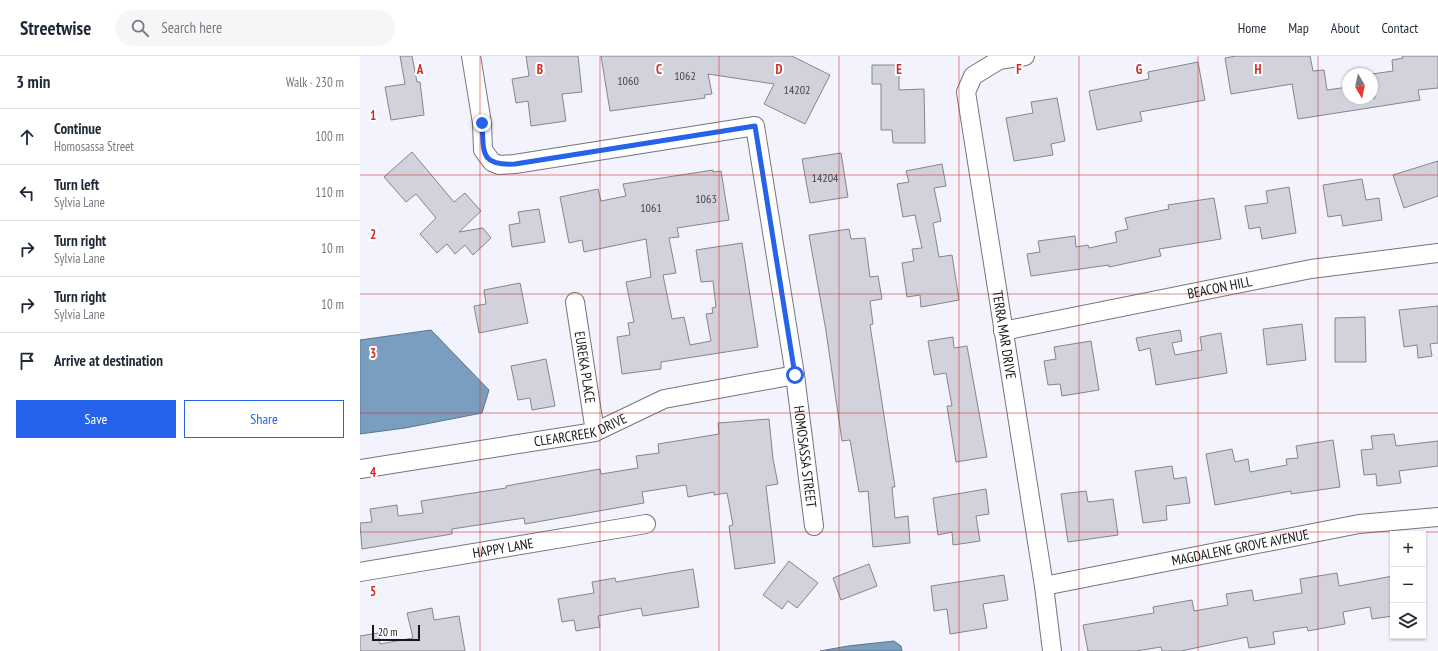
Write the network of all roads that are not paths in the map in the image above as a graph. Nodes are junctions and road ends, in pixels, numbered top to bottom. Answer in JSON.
{"nodes":[{"id":1,"x":471,"y":56,"type":"edge"},
{"id":2,"x":1025,"y":56,"type":"edge"},
{"id":3,"x":1438,"y":253,"type":"edge"},
{"id":4,"x":576,"y":302,"type":"dead end"},
{"id":5,"x":1003,"y":331,"type":"junction"},
{"id":6,"x":795,"y":375,"type":"junction"},
{"id":7,"x":595,"y":432,"type":"junction"},
{"id":8,"x":360,"y":469,"type":"edge"},
{"id":9,"x":1438,"y":517,"type":"edge"},
{"id":10,"x":646,"y":524,"type":"dead end"},
{"id":11,"x":814,"y":526,"type":"dead end"},
{"id":12,"x":360,"y":572,"type":"edge"},
{"id":13,"x":1044,"y":586,"type":"junction"},
{"id":14,"x":1052,"y":651,"type":"edge"}],
"edges":[{"from":1,"to":6,"type":"street","name":"HOMOSASSA STREET"},
{"from":2,"to":5,"type":"street","name":"TERRA MAR DRIVE"},
{"from":3,"to":5,"type":"street","name":"BEACON HILL"},
{"from":4,"to":7,"type":"street","name":"EUREKA PLACE"},
{"from":5,"to":13,"type":"street","name":"TERRA MAR DRIVE"},
{"from":6,"to":7,"type":"street","name":"CLEARCREEK DRIVE"},
{"from":6,"to":11,"type":"street","name":"HOMOSASSA STREET"},
{"from":7,"to":8,"type":"street","name":"CLEARCREEK DRIVE"},
{"from":9,"to":13,"type":"street","name":"MAGDALENE GROVE AVENUE"},
{"from":10,"to":12,"type":"street","name":"HAPPY LANE"},
{"from":13,"to":14,"type":"street","name":"TERRA MAR DRIVE"}]}
